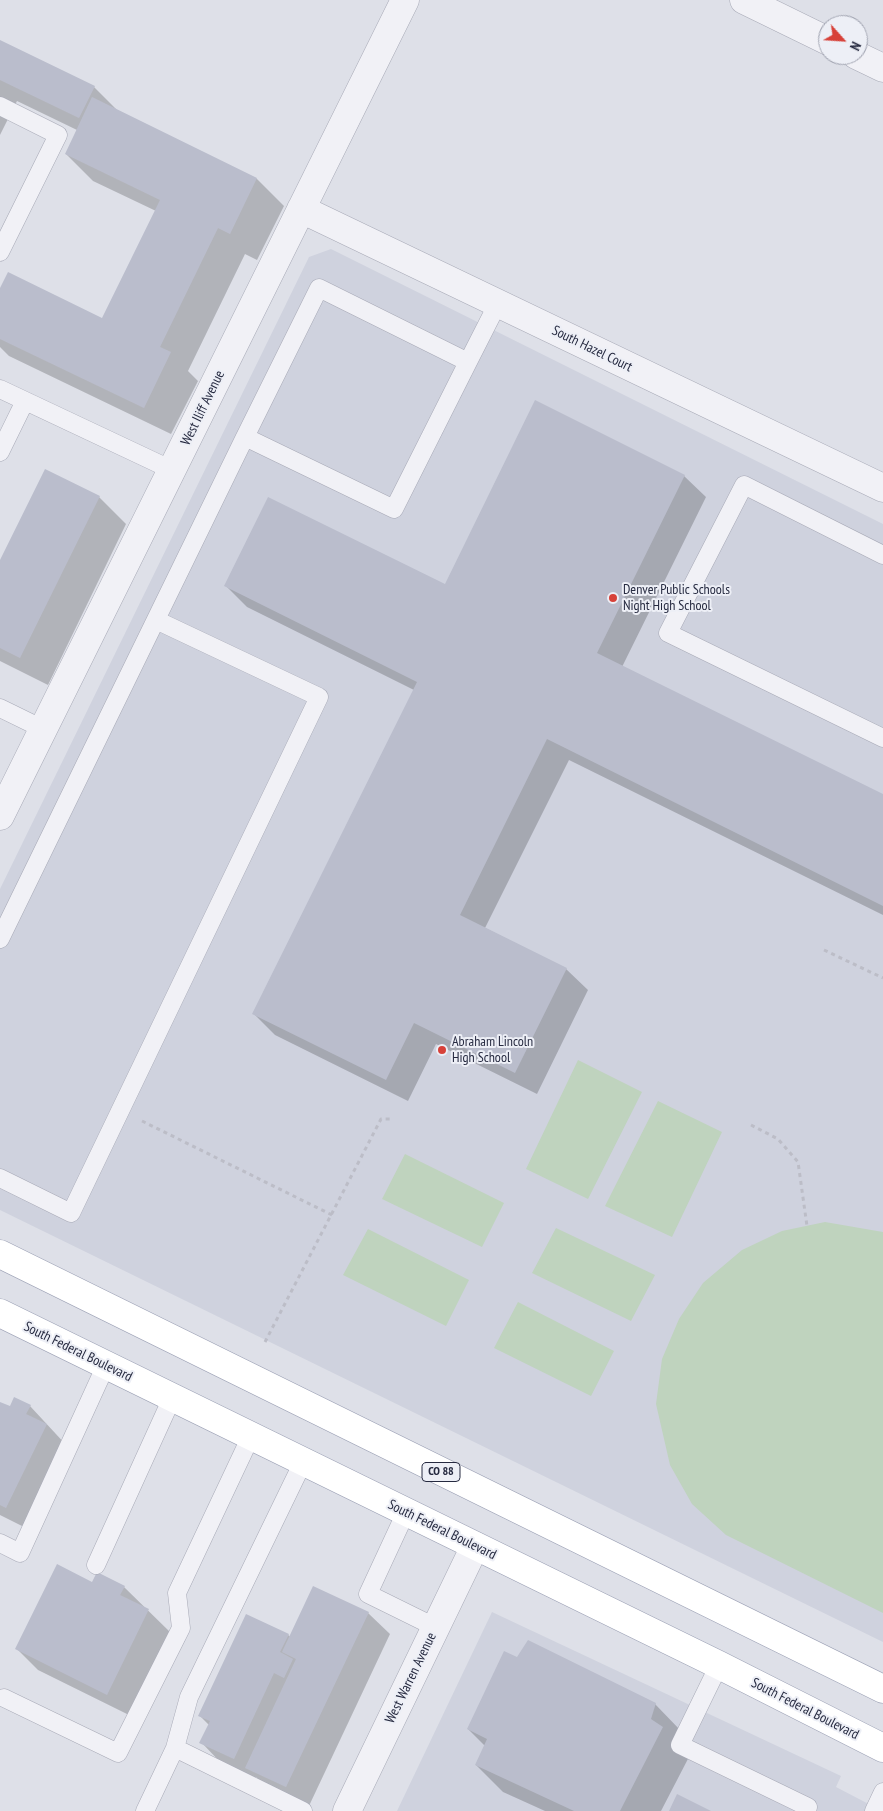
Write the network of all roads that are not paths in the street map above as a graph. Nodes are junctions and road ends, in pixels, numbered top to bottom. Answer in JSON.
{"nodes":[{"id":1,"x":406,"y":0,"type":"edge"},
{"id":2,"x":744,"y":0,"type":"edge"},
{"id":3,"x":818,"y":36,"type":"edge"},
{"id":4,"x":868,"y":61,"type":"edge"},
{"id":5,"x":883,"y":68,"type":"edge"},
{"id":6,"x":0,"y":106,"type":"edge"},
{"id":7,"x":301,"y":209,"type":"junction"},
{"id":8,"x":0,"y":252,"type":"edge"},
{"id":9,"x":498,"y":303,"type":"junction"},
{"id":10,"x":468,"y":362,"type":"junction"},
{"id":11,"x":0,"y":389,"type":"edge"},
{"id":12,"x":25,"y":401,"type":"junction"},
{"id":13,"x":245,"y":437,"type":"junction"},
{"id":14,"x":0,"y":452,"type":"edge"},
{"id":15,"x":172,"y":470,"type":"junction"},
{"id":16,"x":883,"y":488,"type":"edge"},
{"id":17,"x":883,"y":555,"type":"edge"},
{"id":18,"x":156,"y":620,"type":"junction"},
{"id":19,"x":0,"y":708,"type":"edge"},
{"id":20,"x":43,"y":729,"type":"junction"},
{"id":21,"x":883,"y":738,"type":"edge"},
{"id":22,"x":0,"y":816,"type":"edge"},
{"id":23,"x":0,"y":939,"type":"edge"},
{"id":24,"x":0,"y":1178,"type":"edge"},
{"id":25,"x":0,"y":1254,"type":"edge"},
{"id":26,"x":0,"y":1313,"type":"edge"},
{"id":27,"x":106,"y":1366,"type":"junction"},
{"id":28,"x":172,"y":1398,"type":"junction"},
{"id":29,"x":251,"y":1436,"type":"junction"},
{"id":30,"x":303,"y":1462,"type":"junction"},
{"id":31,"x":406,"y":1512,"type":"junction"},
{"id":32,"x":0,"y":1543,"type":"edge"},
{"id":33,"x":475,"y":1546,"type":"junction"},
{"id":34,"x":96,"y":1565,"type":"dead end"},
{"id":35,"x":435,"y":1628,"type":"junction"},
{"id":36,"x":719,"y":1666,"type":"junction"},
{"id":37,"x":883,"y":1689,"type":"edge"},
{"id":38,"x":4,"y":1698,"type":"dead end"},
{"id":39,"x":175,"y":1748,"type":"junction"},
{"id":40,"x":883,"y":1748,"type":"edge"},
{"id":41,"x":883,"y":1792,"type":"edge"},
{"id":42,"x":145,"y":1811,"type":"edge"},
{"id":43,"x":303,"y":1811,"type":"edge"},
{"id":44,"x":347,"y":1811,"type":"edge"},
{"id":45,"x":806,"y":1811,"type":"edge"},
{"id":46,"x":874,"y":1811,"type":"edge"}],
"edges":[{"from":1,"to":7,"type":"street","name":"West Iliff Avenue"},
{"from":2,"to":3,"type":"street"},
{"from":4,"to":5,"type":"street"},
{"from":6,"to":8,"type":"lane"},
{"from":7,"to":9,"type":"street","name":"South Hazel Court"},
{"from":7,"to":15,"type":"street","name":"West Iliff Avenue"},
{"from":9,"to":10,"type":"lane"},
{"from":9,"to":16,"type":"street","name":"South Hazel Court"},
{"from":10,"to":13,"type":"lane"},
{"from":10,"to":13,"type":"lane"},
{"from":11,"to":12,"type":"lane"},
{"from":12,"to":14,"type":"lane"},
{"from":12,"to":15,"type":"lane"},
{"from":13,"to":18,"type":"lane"},
{"from":15,"to":20,"type":"street","name":"West Iliff Avenue"},
{"from":17,"to":21,"type":"lane"},
{"from":18,"to":23,"type":"lane"},
{"from":18,"to":24,"type":"lane"},
{"from":19,"to":20,"type":"lane"},
{"from":20,"to":22,"type":"street","name":"West Iliff Avenue"},
{"from":25,"to":37,"type":"main road","number":"CO 88"},
{"from":26,"to":27,"type":"main road","name":"South Federal Boulevard"},
{"from":27,"to":28,"type":"main road","name":"South Federal Boulevard"},
{"from":27,"to":32,"type":"lane"},
{"from":28,"to":29,"type":"main road","name":"South Federal Boulevard"},
{"from":28,"to":34,"type":"lane"},
{"from":29,"to":30,"type":"main road","name":"South Federal Boulevard"},
{"from":29,"to":38,"type":"lane"},
{"from":30,"to":31,"type":"main road","name":"South Federal Boulevard"},
{"from":30,"to":39,"type":"lane"},
{"from":31,"to":33,"type":"main road","name":"South Federal Boulevard"},
{"from":31,"to":35,"type":"lane"},
{"from":33,"to":35,"type":"street","name":"West Warren Avenue"},
{"from":33,"to":36,"type":"main road","name":"South Federal Boulevard"},
{"from":35,"to":44,"type":"street","name":"West Warren Avenue"},
{"from":36,"to":40,"type":"main road","name":"South Federal Boulevard"},
{"from":36,"to":45,"type":"lane"},
{"from":39,"to":42,"type":"lane"},
{"from":39,"to":43,"type":"lane"},
{"from":41,"to":46,"type":"lane"}]}
